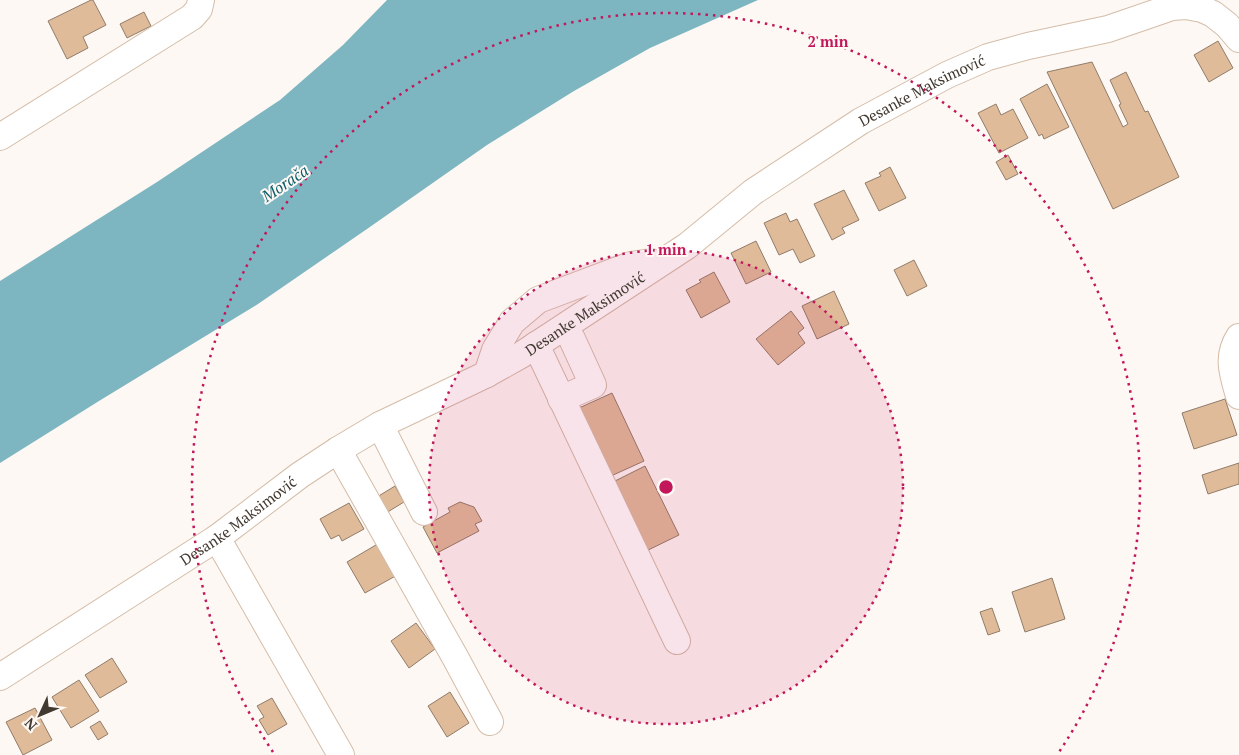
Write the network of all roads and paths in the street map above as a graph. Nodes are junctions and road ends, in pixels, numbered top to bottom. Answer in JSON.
{"nodes":[{"id":1,"x":202,"y":0,"type":"edge"},
{"id":2,"x":1206,"y":4,"type":"edge"},
{"id":3,"x":1239,"y":40,"type":"edge"},
{"id":4,"x":0,"y":137,"type":"edge"},
{"id":5,"x":667,"y":259,"type":"junction"},
{"id":6,"x":1239,"y":337,"type":"edge"},
{"id":7,"x":572,"y":339,"type":"dead end"},
{"id":8,"x":536,"y":345,"type":"junction"},
{"id":9,"x":487,"y":374,"type":"junction"},
{"id":10,"x":1239,"y":396,"type":"edge"},
{"id":11,"x":561,"y":399,"type":"junction"},
{"id":12,"x":380,"y":426,"type":"junction"},
{"id":13,"x":338,"y":450,"type":"junction"},
{"id":14,"x":424,"y":512,"type":"dead end"},
{"id":15,"x":217,"y":538,"type":"junction"},
{"id":16,"x":677,"y":641,"type":"dead end"},
{"id":17,"x":0,"y":677,"type":"edge"},
{"id":18,"x":490,"y":722,"type":"dead end"},
{"id":19,"x":342,"y":755,"type":"edge"}],
"edges":[{"from":1,"to":4,"type":"street"},
{"from":2,"to":3,"type":"street","name":"Desanke Maksimović"},
{"from":2,"to":5,"type":"street","name":"Desanke Maksimović"},
{"from":5,"to":8,"type":"street","name":"Desanke Maksimović"},
{"from":5,"to":9,"type":"street"},
{"from":6,"to":10,"type":"street"},
{"from":7,"to":11,"type":"street"},
{"from":8,"to":9,"type":"street","name":"Desanke Maksimović"},
{"from":8,"to":11,"type":"street"},
{"from":9,"to":12,"type":"street","name":"Desanke Maksimović"},
{"from":11,"to":16,"type":"street"},
{"from":12,"to":13,"type":"street","name":"Desanke Maksimović"},
{"from":12,"to":14,"type":"street"},
{"from":13,"to":15,"type":"street","name":"Desanke Maksimović"},
{"from":13,"to":18,"type":"street"},
{"from":15,"to":17,"type":"street","name":"Desanke Maksimović"},
{"from":15,"to":19,"type":"street"}]}
